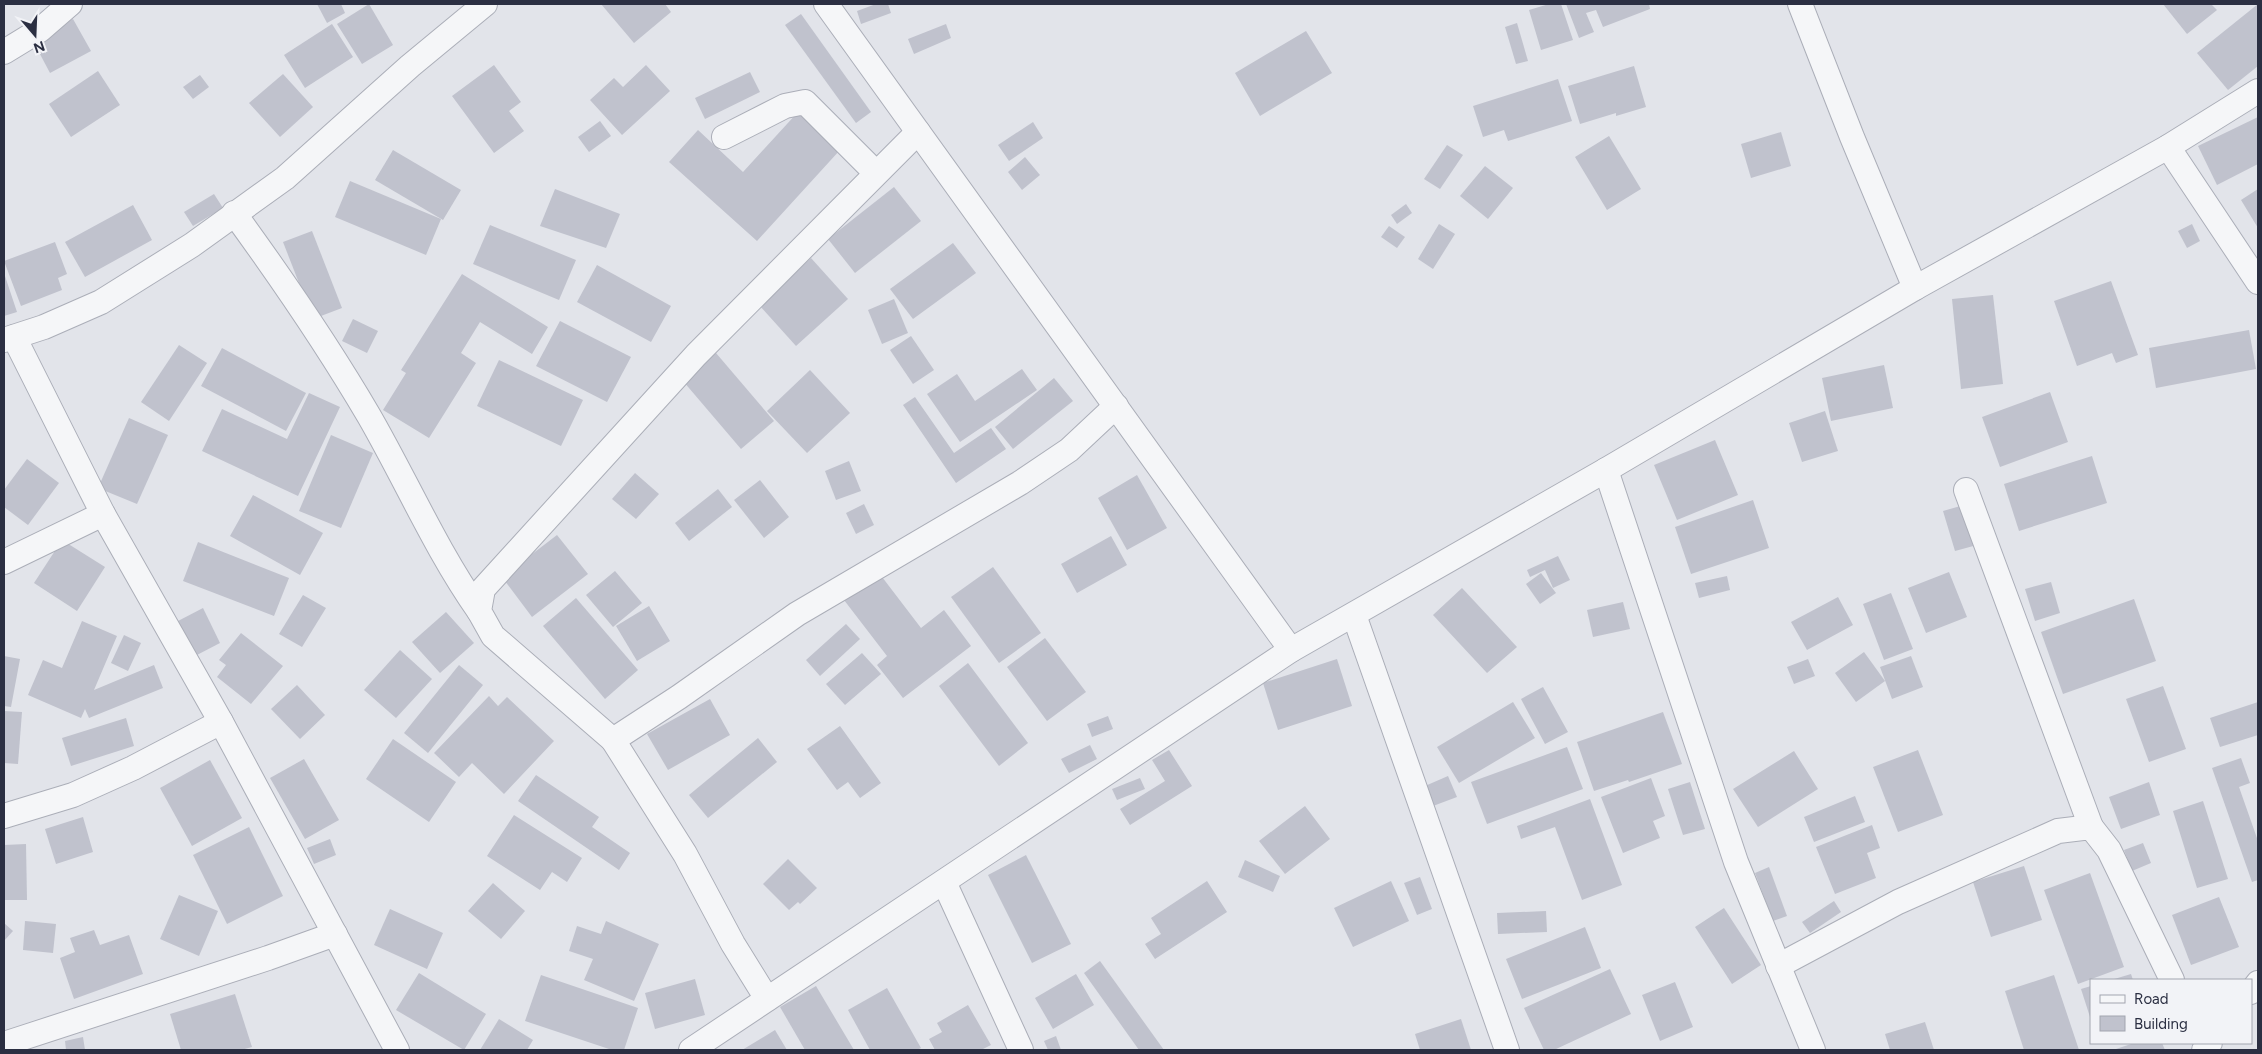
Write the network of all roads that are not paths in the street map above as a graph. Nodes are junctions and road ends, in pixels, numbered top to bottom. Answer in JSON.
{"nodes":[{"id":1,"x":70,"y":4,"type":"edge"},
{"id":2,"x":485,"y":4,"type":"edge"},
{"id":3,"x":826,"y":4,"type":"edge"},
{"id":4,"x":1800,"y":4,"type":"edge"},
{"id":5,"x":4,"y":52,"type":"edge"},
{"id":6,"x":2258,"y":91,"type":"edge"},
{"id":7,"x":918,"y":132,"type":"junction"},
{"id":8,"x":724,"y":137,"type":"dead end"},
{"id":9,"x":2168,"y":147,"type":"junction"},
{"id":10,"x":876,"y":174,"type":"junction"},
{"id":11,"x":234,"y":214,"type":"junction"},
{"id":12,"x":2258,"y":282,"type":"edge"},
{"id":13,"x":1915,"y":288,"type":"junction"},
{"id":14,"x":9,"y":339,"type":"edge"},
{"id":15,"x":1116,"y":406,"type":"junction"},
{"id":16,"x":1606,"y":470,"type":"junction"},
{"id":17,"x":1966,"y":490,"type":"dead end"},
{"id":18,"x":103,"y":514,"type":"junction"},
{"id":19,"x":4,"y":562,"type":"edge"},
{"id":20,"x":479,"y":611,"type":"junction"},
{"id":21,"x":1354,"y":614,"type":"junction"},
{"id":22,"x":1291,"y":650,"type":"junction"},
{"id":23,"x":221,"y":722,"type":"junction"},
{"id":24,"x":613,"y":740,"type":"junction"},
{"id":25,"x":4,"y":816,"type":"edge"},
{"id":26,"x":2091,"y":827,"type":"junction"},
{"id":27,"x":944,"y":882,"type":"junction"},
{"id":28,"x":335,"y":934,"type":"junction"},
{"id":29,"x":1778,"y":966,"type":"junction"},
{"id":30,"x":2172,"y":979,"type":"edge"},
{"id":31,"x":767,"y":999,"type":"junction"},
{"id":32,"x":4,"y":1044,"type":"edge"},
{"id":33,"x":397,"y":1050,"type":"edge"},
{"id":34,"x":691,"y":1050,"type":"edge"},
{"id":35,"x":1021,"y":1050,"type":"edge"},
{"id":36,"x":1507,"y":1050,"type":"edge"},
{"id":37,"x":1813,"y":1050,"type":"edge"}],
"edges":[{"from":1,"to":5,"type":"street"},
{"from":2,"to":11,"type":"street"},
{"from":3,"to":7,"type":"street"},
{"from":4,"to":13,"type":"street"},
{"from":6,"to":9,"type":"street"},
{"from":7,"to":10,"type":"street"},
{"from":7,"to":15,"type":"street"},
{"from":8,"to":10,"type":"street"},
{"from":9,"to":12,"type":"street"},
{"from":9,"to":13,"type":"street"},
{"from":10,"to":20,"type":"street"},
{"from":11,"to":14,"type":"street"},
{"from":11,"to":20,"type":"street"},
{"from":13,"to":16,"type":"street"},
{"from":14,"to":18,"type":"street"},
{"from":15,"to":22,"type":"street"},
{"from":15,"to":24,"type":"street"},
{"from":16,"to":21,"type":"street"},
{"from":16,"to":29,"type":"street"},
{"from":17,"to":26,"type":"street"},
{"from":18,"to":19,"type":"street"},
{"from":18,"to":23,"type":"street"},
{"from":20,"to":24,"type":"street"},
{"from":21,"to":22,"type":"street"},
{"from":21,"to":36,"type":"street"},
{"from":22,"to":27,"type":"street"},
{"from":23,"to":25,"type":"street"},
{"from":23,"to":28,"type":"street"},
{"from":24,"to":31,"type":"street"},
{"from":26,"to":29,"type":"street"},
{"from":26,"to":30,"type":"street"},
{"from":27,"to":31,"type":"street"},
{"from":27,"to":35,"type":"street"},
{"from":28,"to":32,"type":"street"},
{"from":28,"to":33,"type":"street"},
{"from":29,"to":37,"type":"street"},
{"from":31,"to":34,"type":"street"}]}
